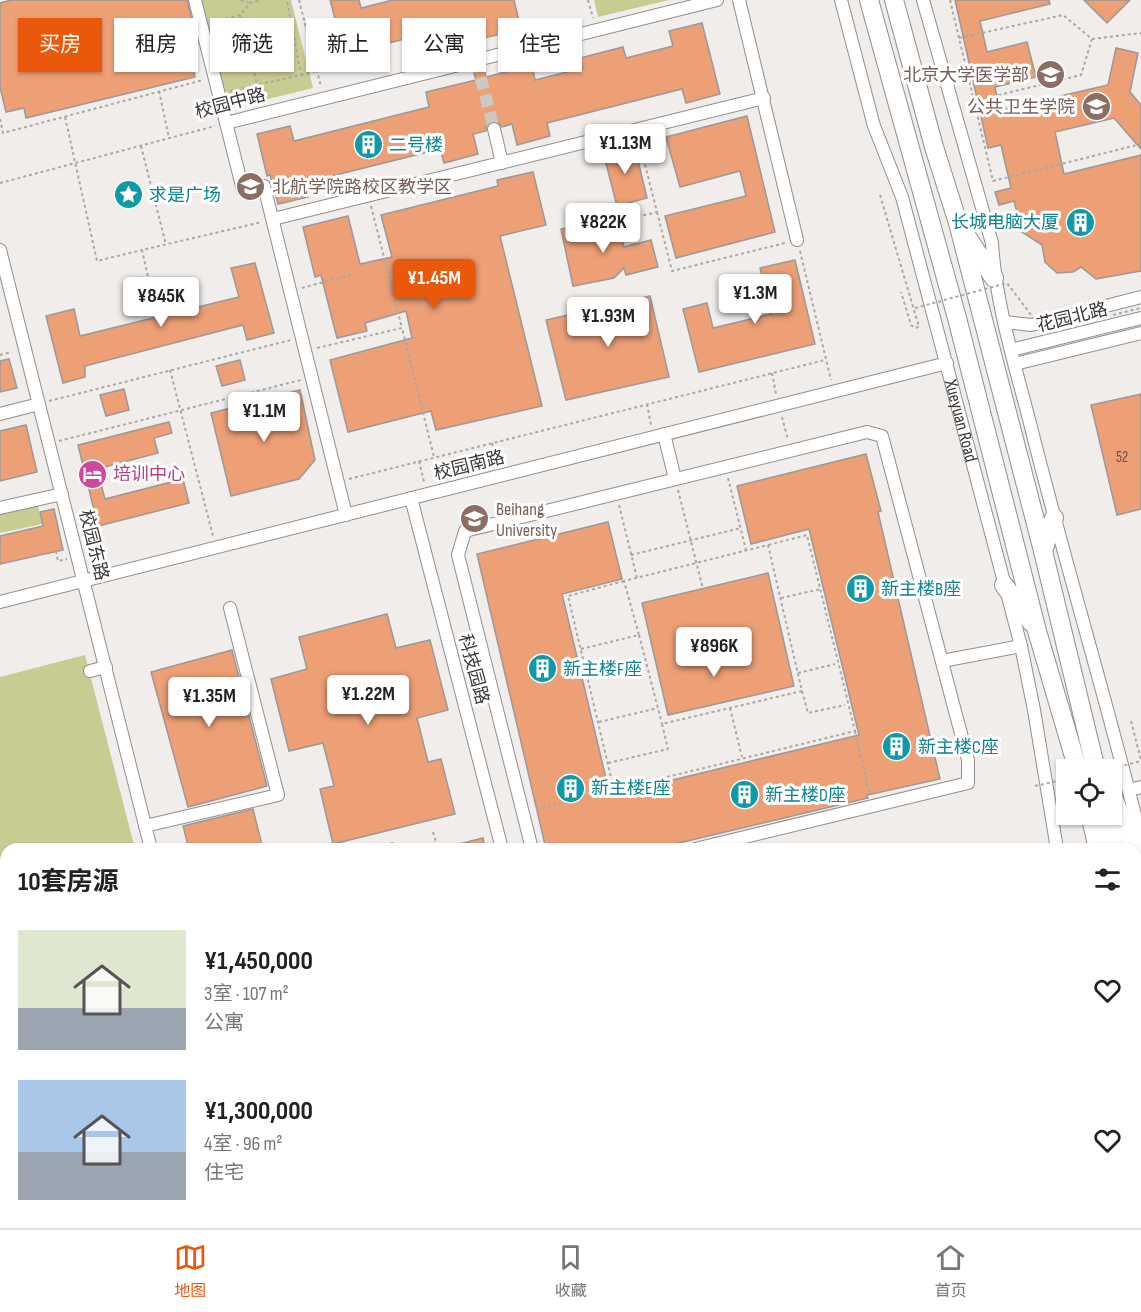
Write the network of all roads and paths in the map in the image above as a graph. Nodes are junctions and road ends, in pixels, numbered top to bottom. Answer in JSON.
{"nodes":[{"id":1,"x":195,"y":0,"type":"edge"},
{"id":2,"x":241,"y":0,"type":"edge"},
{"id":3,"x":261,"y":0,"type":"edge"},
{"id":4,"x":287,"y":0,"type":"edge"},
{"id":5,"x":299,"y":0,"type":"edge"},
{"id":6,"x":588,"y":0,"type":"edge"},
{"id":7,"x":717,"y":0,"type":"edge"},
{"id":8,"x":740,"y":0,"type":"edge"},
{"id":9,"x":841,"y":0,"type":"edge"},
{"id":10,"x":869,"y":0,"type":"edge"},
{"id":11,"x":894,"y":0,"type":"edge"},
{"id":12,"x":923,"y":0,"type":"edge"},
{"id":13,"x":950,"y":0,"type":"edge"},
{"id":14,"x":250,"y":3,"type":"junction"},
{"id":15,"x":240,"y":15,"type":"junction"},
{"id":16,"x":202,"y":25,"type":"junction"},
{"id":17,"x":306,"y":28,"type":"edge"},
{"id":18,"x":596,"y":31,"type":"junction"},
{"id":19,"x":1141,"y":33,"type":"edge"},
{"id":20,"x":959,"y":38,"type":"junction"},
{"id":21,"x":1092,"y":39,"type":"junction"},
{"id":22,"x":486,"y":58,"type":"edge"},
{"id":23,"x":313,"y":72,"type":"edge"},
{"id":24,"x":317,"y":72,"type":"edge"},
{"id":25,"x":429,"y":72,"type":"edge"},
{"id":26,"x":301,"y":75,"type":"junction"},
{"id":27,"x":215,"y":78,"type":"junction"},
{"id":28,"x":258,"y":84,"type":"junction"},
{"id":29,"x":159,"y":91,"type":"junction"},
{"id":30,"x":219,"y":94,"type":"junction"},
{"id":31,"x":323,"y":98,"type":"junction"},
{"id":32,"x":764,"y":98,"type":"junction"},
{"id":33,"x":974,"y":101,"type":"junction"},
{"id":34,"x":64,"y":117,"type":"junction"},
{"id":35,"x":0,"y":119,"type":"edge"},
{"id":36,"x":226,"y":123,"type":"junction"},
{"id":37,"x":494,"y":129,"type":"tunnel mouth"},
{"id":38,"x":636,"y":130,"type":"junction"},
{"id":39,"x":169,"y":138,"type":"junction"},
{"id":40,"x":1141,"y":144,"type":"edge"},
{"id":41,"x":141,"y":146,"type":"junction"},
{"id":42,"x":502,"y":163,"type":"junction"},
{"id":43,"x":75,"y":164,"type":"junction"},
{"id":44,"x":0,"y":183,"type":"edge"},
{"id":45,"x":880,"y":195,"type":"dead end"},
{"id":46,"x":369,"y":196,"type":"junction"},
{"id":47,"x":657,"y":212,"type":"junction"},
{"id":48,"x":273,"y":219,"type":"junction"},
{"id":49,"x":620,"y":221,"type":"dead end"},
{"id":50,"x":958,"y":223,"type":"junction"},
{"id":51,"x":797,"y":240,"type":"junction"},
{"id":52,"x":166,"y":245,"type":"junction"},
{"id":53,"x":0,"y":250,"type":"edge"},
{"id":54,"x":142,"y":250,"type":"junction"},
{"id":55,"x":2,"y":266,"type":"edge"},
{"id":56,"x":353,"y":274,"type":"dead end"},
{"id":57,"x":994,"y":278,"type":"junction"},
{"id":58,"x":291,"y":291,"type":"junction"},
{"id":59,"x":901,"y":292,"type":"dead end"},
{"id":60,"x":1141,"y":297,"type":"edge"},
{"id":61,"x":915,"y":308,"type":"junction"},
{"id":62,"x":1141,"y":308,"type":"edge"},
{"id":63,"x":157,"y":317,"type":"dead end"},
{"id":64,"x":1141,"y":318,"type":"edge"},
{"id":65,"x":1005,"y":322,"type":"junction"},
{"id":66,"x":402,"y":328,"type":"junction"},
{"id":67,"x":1141,"y":333,"type":"edge"},
{"id":68,"x":302,"y":337,"type":"junction"},
{"id":69,"x":18,"y":350,"type":"dead end"},
{"id":70,"x":305,"y":350,"type":"junction"},
{"id":71,"x":1011,"y":350,"type":"junction"},
{"id":72,"x":0,"y":355,"type":"edge"},
{"id":73,"x":825,"y":360,"type":"junction"},
{"id":74,"x":947,"y":363,"type":"junction"},
{"id":75,"x":1015,"y":364,"type":"junction"},
{"id":76,"x":170,"y":370,"type":"junction"},
{"id":77,"x":312,"y":377,"type":"junction"},
{"id":78,"x":834,"y":391,"type":"junction"},
{"id":79,"x":39,"y":404,"type":"junction"},
{"id":80,"x":646,"y":404,"type":"junction"},
{"id":81,"x":181,"y":410,"type":"junction"},
{"id":82,"x":0,"y":414,"type":"edge"},
{"id":83,"x":659,"y":436,"type":"junction"},
{"id":84,"x":49,"y":443,"type":"junction"},
{"id":85,"x":492,"y":443,"type":"junction"},
{"id":86,"x":434,"y":457,"type":"junction"},
{"id":87,"x":419,"y":461,"type":"junction"},
{"id":88,"x":725,"y":467,"type":"junction"},
{"id":89,"x":500,"y":476,"type":"junction"},
{"id":90,"x":338,"y":482,"type":"junction"},
{"id":91,"x":423,"y":482,"type":"dead end"},
{"id":92,"x":677,"y":485,"type":"junction"},
{"id":93,"x":62,"y":494,"type":"junction"},
{"id":94,"x":616,"y":494,"type":"junction"},
{"id":95,"x":411,"y":498,"type":"junction"},
{"id":96,"x":0,"y":508,"type":"edge"},
{"id":97,"x":346,"y":515,"type":"junction"},
{"id":98,"x":1054,"y":518,"type":"junction"},
{"id":99,"x":741,"y":528,"type":"junction"},
{"id":100,"x":690,"y":540,"type":"junction"},
{"id":101,"x":768,"y":545,"type":"junction"},
{"id":102,"x":216,"y":548,"type":"junction"},
{"id":103,"x":746,"y":550,"type":"junction"},
{"id":104,"x":56,"y":551,"type":"dead end"},
{"id":105,"x":1043,"y":551,"type":"junction"},
{"id":106,"x":631,"y":555,"type":"junction"},
{"id":107,"x":69,"y":558,"type":"dead end"},
{"id":108,"x":696,"y":564,"type":"junction"},
{"id":109,"x":637,"y":579,"type":"junction"},
{"id":110,"x":85,"y":581,"type":"junction"},
{"id":111,"x":624,"y":581,"type":"junction"},
{"id":112,"x":1004,"y":585,"type":"junction"},
{"id":113,"x":702,"y":589,"type":"dead end"},
{"id":114,"x":820,"y":589,"type":"junction"},
{"id":115,"x":781,"y":598,"type":"junction"},
{"id":116,"x":0,"y":602,"type":"edge"},
{"id":117,"x":230,"y":608,"type":"dead end"},
{"id":118,"x":1037,"y":631,"type":"junction"},
{"id":119,"x":639,"y":635,"type":"junction"},
{"id":120,"x":1022,"y":646,"type":"junction"},
{"id":121,"x":581,"y":649,"type":"junction"},
{"id":122,"x":942,"y":661,"type":"junction"},
{"id":123,"x":835,"y":664,"type":"dead end"},
{"id":124,"x":106,"y":667,"type":"junction"},
{"id":125,"x":90,"y":671,"type":"dead end"},
{"id":126,"x":798,"y":673,"type":"junction"},
{"id":127,"x":802,"y":691,"type":"junction"},
{"id":128,"x":845,"y":705,"type":"dead end"},
{"id":129,"x":658,"y":708,"type":"junction"},
{"id":130,"x":730,"y":708,"type":"junction"},
{"id":131,"x":1131,"y":721,"type":"dead end"},
{"id":132,"x":598,"y":723,"type":"junction"},
{"id":133,"x":662,"y":724,"type":"junction"},
{"id":134,"x":855,"y":731,"type":"junction"},
{"id":135,"x":1093,"y":750,"type":"junction"},
{"id":136,"x":742,"y":759,"type":"junction"},
{"id":137,"x":1075,"y":759,"type":"edge"},
{"id":138,"x":1094,"y":759,"type":"edge"},
{"id":139,"x":1097,"y":759,"type":"edge"},
{"id":140,"x":1141,"y":761,"type":"edge"},
{"id":141,"x":608,"y":763,"type":"junction"},
{"id":142,"x":1122,"y":766,"type":"edge"},
{"id":143,"x":1056,"y":781,"type":"edge"},
{"id":144,"x":1035,"y":786,"type":"dead end"},
{"id":145,"x":614,"y":790,"type":"junction"},
{"id":146,"x":1127,"y":790,"type":"edge"},
{"id":147,"x":872,"y":806,"type":"junction"},
{"id":148,"x":523,"y":812,"type":"junction"},
{"id":149,"x":1084,"y":825,"type":"edge"},
{"id":150,"x":1093,"y":825,"type":"edge"},
{"id":151,"x":1108,"y":825,"type":"edge"},
{"id":152,"x":145,"y":826,"type":"junction"},
{"id":153,"x":434,"y":832,"type":"dead end"},
{"id":154,"x":1141,"y":839,"type":"edge"},
{"id":155,"x":149,"y":843,"type":"edge"},
{"id":156,"x":437,"y":843,"type":"edge"},
{"id":157,"x":500,"y":843,"type":"edge"},
{"id":158,"x":531,"y":843,"type":"edge"},
{"id":159,"x":720,"y":843,"type":"edge"},
{"id":160,"x":1056,"y":843,"type":"edge"},
{"id":161,"x":1084,"y":843,"type":"edge"},
{"id":162,"x":1097,"y":843,"type":"edge"},
{"id":163,"x":1112,"y":843,"type":"edge"},
{"id":164,"x":1134,"y":843,"type":"edge"}],
"edges":[{"from":1,"to":16,"type":"street"},
{"from":2,"to":14,"type":"path"},
{"from":3,"to":14,"type":"path"},
{"from":4,"to":26,"type":"path"},
{"from":5,"to":17,"type":"path"},
{"from":6,"to":18,"type":"path"},
{"from":7,"to":18,"type":"street","name":"校园中路"},
{"from":8,"to":32,"type":"street"},
{"from":9,"to":74,"type":"street","name":"Xueyuan Road"},
{"from":10,"to":118,"type":"highway","name":"Xueyuan Road"},
{"from":11,"to":50,"type":"highway"},
{"from":12,"to":57,"type":"street"},
{"from":13,"to":20,"type":"path"},
{"from":14,"to":15,"type":"path"},
{"from":15,"to":16,"type":"path"},
{"from":15,"to":28,"type":"path"},
{"from":16,"to":27,"type":"street"},
{"from":18,"to":22,"type":"street","name":"校园中路"},
{"from":19,"to":21,"type":"path"},
{"from":20,"to":21,"type":"path"},
{"from":20,"to":33,"type":"path"},
{"from":21,"to":33,"type":"path"},
{"from":23,"to":26,"type":"path"},
{"from":24,"to":31,"type":"path"},
{"from":25,"to":31,"type":"street","name":"校园中路"},
{"from":26,"to":28,"type":"path"},
{"from":27,"to":29,"type":"path"},
{"from":27,"to":30,"type":"street"},
{"from":28,"to":30,"type":"path"},
{"from":29,"to":34,"type":"path"},
{"from":29,"to":39,"type":"path"},
{"from":30,"to":36,"type":"street"},
{"from":31,"to":36,"type":"street","name":"校园中路"},
{"from":32,"to":38,"type":"street"},
{"from":32,"to":51,"type":"street"},
{"from":33,"to":40,"type":"path"},
{"from":34,"to":35,"type":"path"},
{"from":34,"to":43,"type":"path"},
{"from":36,"to":39,"type":"path","name":"校园中路"},
{"from":36,"to":48,"type":"street"},
{"from":37,"to":42,"type":"street"},
{"from":38,"to":42,"type":"street"},
{"from":38,"to":47,"type":"path"},
{"from":39,"to":41,"type":"path","name":"校园中路"},
{"from":41,"to":43,"type":"path","name":"校园中路"},
{"from":41,"to":52,"type":"path"},
{"from":42,"to":46,"type":"street"},
{"from":43,"to":44,"type":"path","name":"校园中路"},
{"from":43,"to":54,"type":"path"},
{"from":45,"to":61,"type":"path"},
{"from":46,"to":48,"type":"street"},
{"from":46,"to":66,"type":"path"},
{"from":47,"to":49,"type":"path"},
{"from":47,"to":51,"type":"path"},
{"from":48,"to":52,"type":"path"},
{"from":48,"to":58,"type":"street"},
{"from":50,"to":57,"type":"highway"},
{"from":50,"to":105,"type":"highway"},
{"from":51,"to":73,"type":"path"},
{"from":52,"to":54,"type":"path"},
{"from":53,"to":55,"type":"street","name":"校园东路"},
{"from":54,"to":63,"type":"path"},
{"from":55,"to":79,"type":"street","name":"校园东路"},
{"from":56,"to":58,"type":"path"},
{"from":57,"to":65,"type":"street"},
{"from":58,"to":68,"type":"street"},
{"from":59,"to":61,"type":"path"},
{"from":60,"to":65,"type":"street"},
{"from":61,"to":62,"type":"path","bridge":true},
{"from":64,"to":71,"type":"street","name":"花园北路"},
{"from":65,"to":71,"type":"street"},
{"from":66,"to":70,"type":"path"},
{"from":66,"to":86,"type":"path"},
{"from":67,"to":75,"type":"street","name":"花园北路"},
{"from":68,"to":70,"type":"street"},
{"from":68,"to":76,"type":"path"},
{"from":69,"to":72,"type":"path"},
{"from":70,"to":77,"type":"street"},
{"from":71,"to":75,"type":"street"},
{"from":73,"to":78,"type":"path"},
{"from":73,"to":80,"type":"path"},
{"from":74,"to":78,"type":"street","name":"校园南路"},
{"from":74,"to":112,"type":"street","name":"Xueyuan Road"},
{"from":75,"to":98,"type":"street"},
{"from":76,"to":79,"type":"path"},
{"from":76,"to":81,"type":"path"},
{"from":77,"to":81,"type":"path"},
{"from":77,"to":90,"type":"street"},
{"from":78,"to":83,"type":"street","name":"校园南路"},
{"from":79,"to":82,"type":"street"},
{"from":79,"to":84,"type":"street","name":"校园东路"},
{"from":80,"to":83,"type":"path"},
{"from":80,"to":85,"type":"path"},
{"from":81,"to":84,"type":"path"},
{"from":81,"to":102,"type":"path"},
{"from":83,"to":89,"type":"street","name":"校园南路"},
{"from":83,"to":92,"type":"street"},
{"from":84,"to":93,"type":"street","name":"校园东路"},
{"from":85,"to":86,"type":"path"},
{"from":85,"to":89,"type":"path"},
{"from":86,"to":87,"type":"path"},
{"from":87,"to":90,"type":"path"},
{"from":87,"to":91,"type":"path"},
{"from":88,"to":92,"type":"street"},
{"from":88,"to":99,"type":"path"},
{"from":88,"to":122,"type":"street"},
{"from":89,"to":95,"type":"street","name":"校园南路"},
{"from":90,"to":97,"type":"street"},
{"from":92,"to":94,"type":"street"},
{"from":92,"to":100,"type":"path"},
{"from":93,"to":96,"type":"street"},
{"from":93,"to":110,"type":"street","name":"校园东路"},
{"from":94,"to":106,"type":"path"},
{"from":94,"to":148,"type":"street"},
{"from":95,"to":97,"type":"street","name":"校园南路"},
{"from":95,"to":157,"type":"street","name":"科技园路"},
{"from":97,"to":102,"type":"street","name":"校园南路"},
{"from":98,"to":105,"type":"highway"},
{"from":98,"to":146,"type":"street"},
{"from":99,"to":100,"type":"path"},
{"from":99,"to":103,"type":"path"},
{"from":100,"to":106,"type":"path"},
{"from":100,"to":108,"type":"path"},
{"from":101,"to":103,"type":"path"},
{"from":101,"to":114,"type":"path"},
{"from":101,"to":115,"type":"path"},
{"from":102,"to":110,"type":"street","name":"校园南路"},
{"from":103,"to":108,"type":"path"},
{"from":104,"to":107,"type":"path"},
{"from":105,"to":135,"type":"highway"},
{"from":106,"to":109,"type":"path"},
{"from":108,"to":109,"type":"path"},
{"from":108,"to":113,"type":"path"},
{"from":109,"to":111,"type":"path"},
{"from":110,"to":116,"type":"street","name":"校园南路"},
{"from":110,"to":124,"type":"street","name":"校园东路"},
{"from":111,"to":119,"type":"path"},
{"from":111,"to":121,"type":"path"},
{"from":112,"to":118,"type":"highway"},
{"from":112,"to":120,"type":"street","name":"Xueyuan Road"},
{"from":114,"to":115,"type":"path"},
{"from":114,"to":134,"type":"path"},
{"from":115,"to":126,"type":"path"},
{"from":117,"to":152,"type":"street"},
{"from":118,"to":137,"type":"highway","name":"Xueyuan Road"},
{"from":119,"to":121,"type":"path"},
{"from":119,"to":129,"type":"path"},
{"from":120,"to":122,"type":"street"},
{"from":120,"to":160,"type":"street","name":"Xueyuan Road"},
{"from":121,"to":132,"type":"path"},
{"from":122,"to":147,"type":"street"},
{"from":123,"to":126,"type":"path"},
{"from":124,"to":125,"type":"street"},
{"from":124,"to":152,"type":"street","name":"校园东路"},
{"from":126,"to":127,"type":"path"},
{"from":127,"to":128,"type":"path"},
{"from":127,"to":130,"type":"path"},
{"from":129,"to":132,"type":"path"},
{"from":129,"to":133,"type":"path"},
{"from":130,"to":133,"type":"path"},
{"from":130,"to":136,"type":"path"},
{"from":131,"to":140,"type":"path"},
{"from":132,"to":141,"type":"path"},
{"from":133,"to":141,"type":"path"},
{"from":134,"to":136,"type":"path"},
{"from":134,"to":147,"type":"path"},
{"from":135,"to":138,"type":"highway"},
{"from":135,"to":139,"type":"highway"},
{"from":136,"to":145,"type":"path"},
{"from":140,"to":142,"type":"path","bridge":true},
{"from":141,"to":145,"type":"path"},
{"from":143,"to":144,"type":"path","bridge":true},
{"from":145,"to":148,"type":"path"},
{"from":146,"to":154,"type":"street"},
{"from":146,"to":164,"type":"highway"},
{"from":147,"to":159,"type":"street"},
{"from":148,"to":158,"type":"street"},
{"from":149,"to":161,"type":"highway"},
{"from":150,"to":162,"type":"highway"},
{"from":151,"to":163,"type":"highway"},
{"from":152,"to":155,"type":"street","name":"校园东路"},
{"from":153,"to":156,"type":"path"}]}
